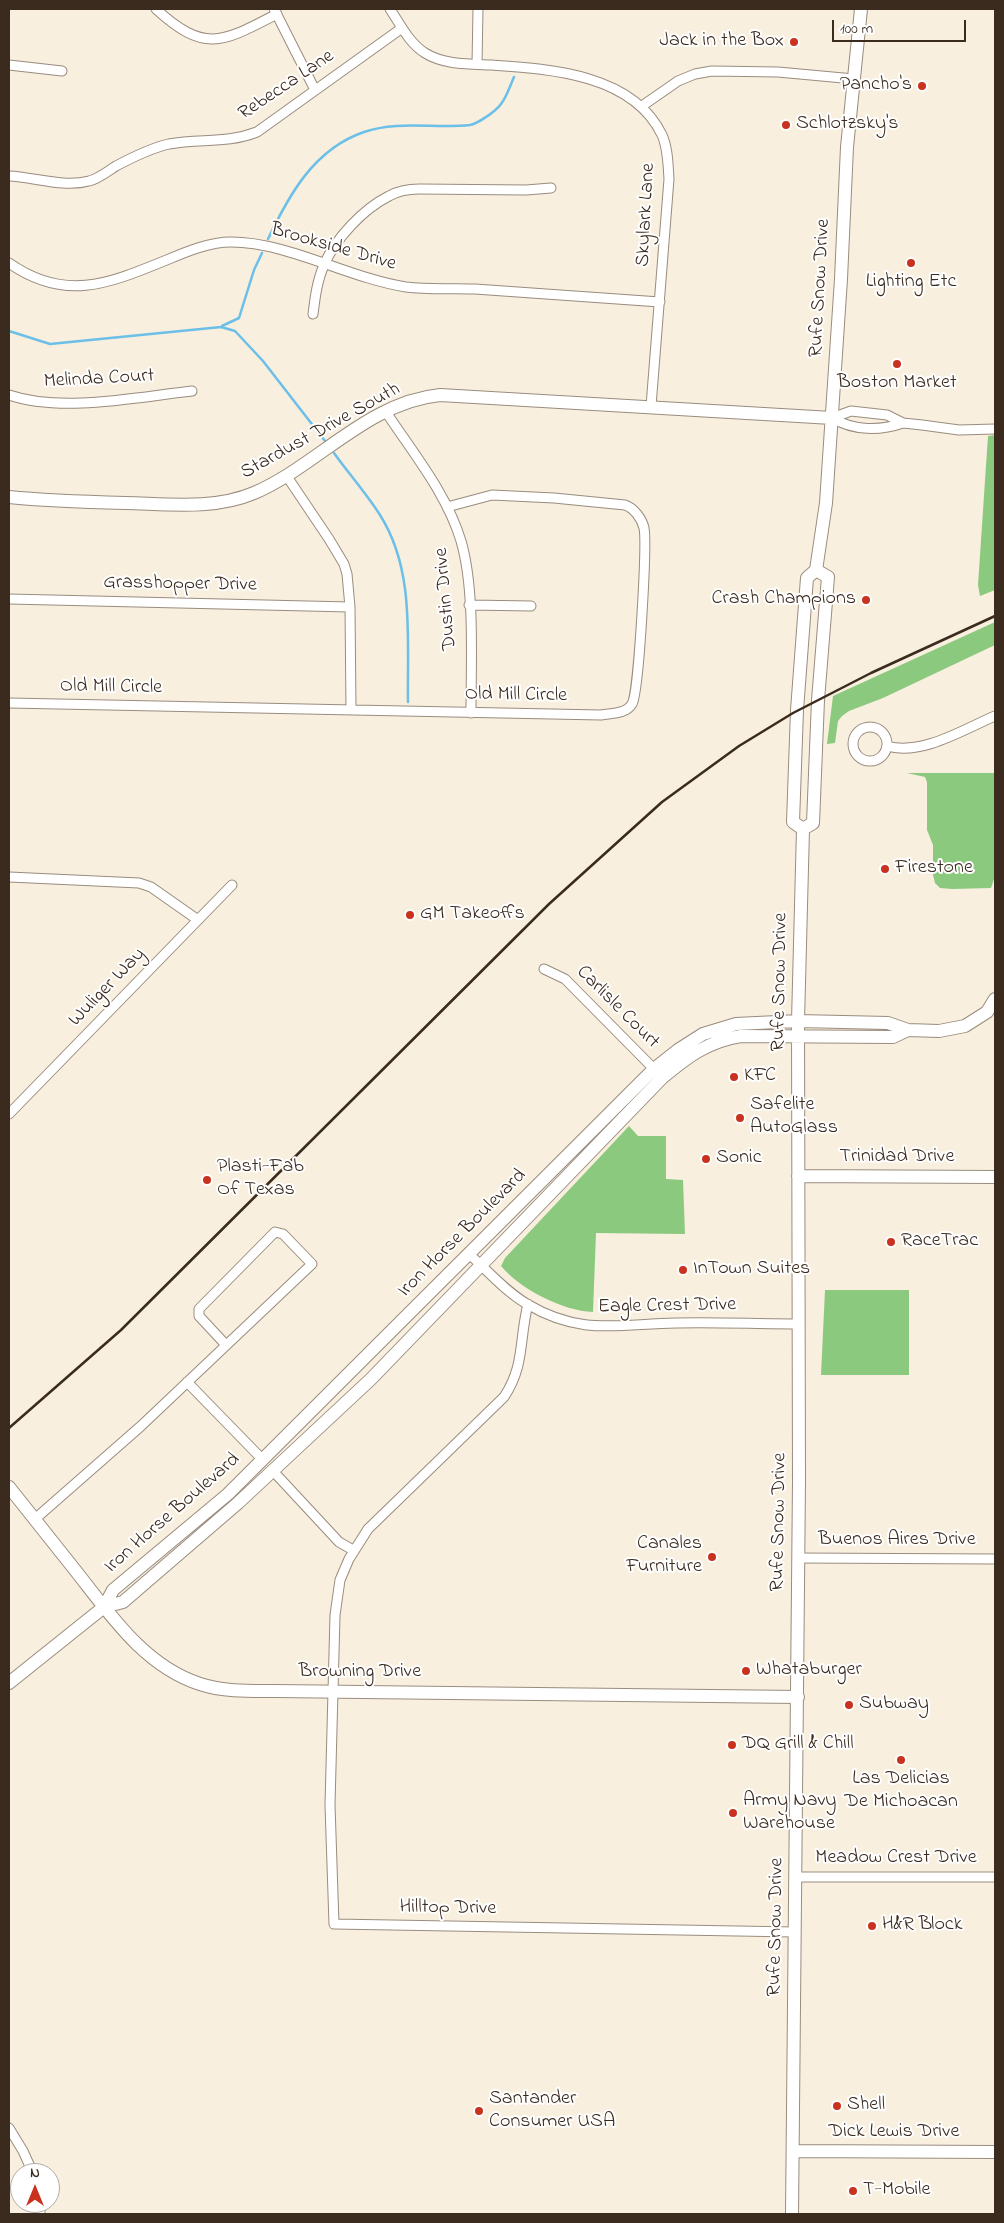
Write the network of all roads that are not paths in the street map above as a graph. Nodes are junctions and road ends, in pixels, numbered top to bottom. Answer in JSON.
{"nodes":[{"id":1,"x":156,"y":9,"type":"edge"},
{"id":2,"x":390,"y":9,"type":"edge"},
{"id":3,"x":478,"y":9,"type":"edge"},
{"id":4,"x":861,"y":9,"type":"edge"},
{"id":5,"x":275,"y":12,"type":"edge"},
{"id":6,"x":402,"y":28,"type":"junction"},
{"id":7,"x":477,"y":64,"type":"junction"},
{"id":8,"x":9,"y":65,"type":"edge"},
{"id":9,"x":62,"y":70,"type":"dead end"},
{"id":10,"x":854,"y":79,"type":"junction"},
{"id":11,"x":316,"y":90,"type":"junction"},
{"id":12,"x":642,"y":106,"type":"junction"},
{"id":13,"x":9,"y":176,"type":"edge"},
{"id":14,"x":551,"y":188,"type":"dead end"},
{"id":15,"x":9,"y":263,"type":"edge"},
{"id":16,"x":324,"y":265,"type":"junction"},
{"id":17,"x":660,"y":302,"type":"junction"},
{"id":18,"x":313,"y":314,"type":"dead end"},
{"id":19,"x":192,"y":391,"type":"dead end"},
{"id":20,"x":9,"y":395,"type":"edge"},
{"id":21,"x":651,"y":406,"type":"junction"},
{"id":22,"x":386,"y":412,"type":"junction"},
{"id":23,"x":832,"y":418,"type":"junction"},
{"id":24,"x":903,"y":423,"type":"junction"},
{"id":25,"x":995,"y":430,"type":"edge"},
{"id":26,"x":286,"y":475,"type":"junction"},
{"id":27,"x":9,"y":497,"type":"edge"},
{"id":28,"x":447,"y":507,"type":"junction"},
{"id":29,"x":816,"y":570,"type":"junction"},
{"id":30,"x":9,"y":599,"type":"edge"},
{"id":31,"x":469,"y":605,"type":"junction"},
{"id":32,"x":531,"y":606,"type":"dead end"},
{"id":33,"x":350,"y":607,"type":"junction"},
{"id":34,"x":9,"y":703,"type":"edge"},
{"id":35,"x":351,"y":710,"type":"junction"},
{"id":36,"x":471,"y":713,"type":"junction"},
{"id":37,"x":995,"y":716,"type":"edge"},
{"id":38,"x":887,"y":746,"type":"dead end"},
{"id":39,"x":803,"y":829,"type":"junction"},
{"id":40,"x":9,"y":877,"type":"edge"},
{"id":41,"x":232,"y":885,"type":"dead end"},
{"id":42,"x":198,"y":920,"type":"junction"},
{"id":43,"x":544,"y":969,"type":"dead end"},
{"id":44,"x":995,"y":999,"type":"edge"},
{"id":45,"x":798,"y":1021,"type":"junction"},
{"id":46,"x":908,"y":1030,"type":"junction"},
{"id":47,"x":799,"y":1036,"type":"junction"},
{"id":48,"x":658,"y":1074,"type":"junction"},
{"id":49,"x":9,"y":1114,"type":"edge"},
{"id":50,"x":798,"y":1176,"type":"junction"},
{"id":51,"x":995,"y":1177,"type":"edge"},
{"id":52,"x":469,"y":1254,"type":"junction"},
{"id":53,"x":481,"y":1265,"type":"junction"},
{"id":54,"x":528,"y":1304,"type":"junction"},
{"id":55,"x":798,"y":1324,"type":"junction"},
{"id":56,"x":226,"y":1345,"type":"junction"},
{"id":57,"x":187,"y":1382,"type":"junction"},
{"id":58,"x":264,"y":1460,"type":"junction"},
{"id":59,"x":273,"y":1471,"type":"junction"},
{"id":60,"x":9,"y":1487,"type":"edge"},
{"id":61,"x":34,"y":1519,"type":"junction"},
{"id":62,"x":353,"y":1550,"type":"junction"},
{"id":63,"x":798,"y":1558,"type":"junction"},
{"id":64,"x":995,"y":1559,"type":"edge"},
{"id":65,"x":104,"y":1607,"type":"junction"},
{"id":66,"x":9,"y":1682,"type":"edge"},
{"id":67,"x":333,"y":1691,"type":"junction"},
{"id":68,"x":798,"y":1697,"type":"junction"},
{"id":69,"x":797,"y":1877,"type":"junction"},
{"id":70,"x":995,"y":1877,"type":"edge"},
{"id":71,"x":795,"y":1932,"type":"junction"},
{"id":72,"x":9,"y":2128,"type":"edge"},
{"id":73,"x":793,"y":2151,"type":"junction"},
{"id":74,"x":995,"y":2152,"type":"edge"},
{"id":75,"x":28,"y":2163,"type":"edge"},
{"id":76,"x":792,"y":2214,"type":"edge"}],
"edges":[{"from":1,"to":5,"type":"street"},
{"from":2,"to":6,"type":"street","name":"Skylark Lane"},
{"from":3,"to":7,"type":"street"},
{"from":4,"to":10,"type":"street","name":"Rufe Snow Drive"},
{"from":5,"to":11,"type":"street"},
{"from":6,"to":7,"type":"street","name":"Skylark Lane"},
{"from":6,"to":11,"type":"street","name":"Rebecca Lane"},
{"from":7,"to":12,"type":"street","name":"Skylark Lane"},
{"from":8,"to":9,"type":"street"},
{"from":10,"to":12,"type":"street"},
{"from":10,"to":23,"type":"street","name":"Rufe Snow Drive"},
{"from":11,"to":13,"type":"street","name":"Rebecca Lane"},
{"from":12,"to":17,"type":"street","name":"Skylark Lane"},
{"from":14,"to":16,"type":"street"},
{"from":15,"to":16,"type":"street","name":"Brookside Drive"},
{"from":16,"to":17,"type":"street","name":"Brookside Drive"},
{"from":16,"to":18,"type":"street"},
{"from":17,"to":21,"type":"street","name":"Skylark Lane"},
{"from":19,"to":20,"type":"street","name":"Melinda Court"},
{"from":21,"to":22,"type":"street","name":"Stardust Drive South"},
{"from":21,"to":23,"type":"street","name":"Stardust Drive South"},
{"from":22,"to":26,"type":"street","name":"Stardust Drive South"},
{"from":22,"to":28,"type":"street","name":"Dustin Drive"},
{"from":23,"to":24,"type":"street"},
{"from":23,"to":24,"type":"street"},
{"from":23,"to":29,"type":"street","name":"Rufe Snow Drive"},
{"from":24,"to":25,"type":"street"},
{"from":26,"to":27,"type":"street","name":"Stardust Drive South"},
{"from":26,"to":33,"type":"street"},
{"from":28,"to":31,"type":"street","name":"Dustin Drive"},
{"from":28,"to":36,"type":"street","name":"Old Mill Circle"},
{"from":29,"to":39,"type":"street","name":"Rufe Snow Drive"},
{"from":29,"to":39,"type":"street","name":"Rufe Snow Drive"},
{"from":30,"to":33,"type":"street","name":"Grasshopper Drive"},
{"from":31,"to":32,"type":"street"},
{"from":31,"to":36,"type":"street","name":"Dustin Drive"},
{"from":33,"to":35,"type":"street"},
{"from":34,"to":35,"type":"street","name":"Old Mill Circle"},
{"from":35,"to":36,"type":"street","name":"Old Mill Circle"},
{"from":37,"to":38,"type":"street"},
{"from":39,"to":45,"type":"street","name":"Rufe Snow Drive"},
{"from":40,"to":42,"type":"street"},
{"from":41,"to":42,"type":"street","name":"Wuliger Way"},
{"from":42,"to":49,"type":"street","name":"Wuliger Way"},
{"from":43,"to":48,"type":"street","name":"Carlisle Court"},
{"from":44,"to":46,"type":"street","name":"Iron Horse Boulevard"},
{"from":45,"to":46,"type":"street","name":"Iron Horse Boulevard"},
{"from":45,"to":47,"type":"street","name":"Rufe Snow Drive"},
{"from":45,"to":48,"type":"street","name":"Iron Horse Boulevard"},
{"from":46,"to":47,"type":"street","name":"Iron Horse Boulevard"},
{"from":47,"to":48,"type":"street","name":"Iron Horse Boulevard"},
{"from":47,"to":50,"type":"street","name":"Rufe Snow Drive"},
{"from":48,"to":52,"type":"street","name":"Iron Horse Boulevard"},
{"from":48,"to":53,"type":"street","name":"Iron Horse Boulevard"},
{"from":50,"to":51,"type":"street","name":"Trinidad Drive"},
{"from":50,"to":55,"type":"street","name":"Rufe Snow Drive"},
{"from":52,"to":53,"type":"street","name":"Eagle Crest Drive"},
{"from":52,"to":58,"type":"street","name":"Iron Horse Boulevard"},
{"from":53,"to":54,"type":"street","name":"Eagle Crest Drive"},
{"from":53,"to":59,"type":"street","name":"Iron Horse Boulevard"},
{"from":54,"to":55,"type":"street","name":"Eagle Crest Drive"},
{"from":54,"to":62,"type":"street"},
{"from":55,"to":63,"type":"street","name":"Rufe Snow Drive"},
{"from":56,"to":56,"type":"street"},
{"from":56,"to":57,"type":"street"},
{"from":57,"to":58,"type":"street"},
{"from":57,"to":61,"type":"street"},
{"from":58,"to":59,"type":"street"},
{"from":58,"to":65,"type":"street","name":"Iron Horse Boulevard"},
{"from":59,"to":62,"type":"street"},
{"from":59,"to":65,"type":"street","name":"Iron Horse Boulevard"},
{"from":60,"to":61,"type":"street","name":"Browning Drive"},
{"from":61,"to":65,"type":"street","name":"Browning Drive"},
{"from":62,"to":67,"type":"street"},
{"from":63,"to":64,"type":"street","name":"Buenos Aires Drive"},
{"from":63,"to":68,"type":"street","name":"Rufe Snow Drive"},
{"from":65,"to":66,"type":"street","name":"Iron Horse Boulevard"},
{"from":65,"to":67,"type":"street","name":"Browning Drive"},
{"from":67,"to":68,"type":"street","name":"Browning Drive"},
{"from":67,"to":71,"type":"street","name":"Hilltop Drive"},
{"from":68,"to":69,"type":"street","name":"Rufe Snow Drive"},
{"from":69,"to":70,"type":"street","name":"Meadow Crest Drive"},
{"from":69,"to":71,"type":"street","name":"Rufe Snow Drive"},
{"from":71,"to":73,"type":"street","name":"Rufe Snow Drive"},
{"from":72,"to":75,"type":"street"},
{"from":73,"to":74,"type":"street","name":"Dick Lewis Drive"},
{"from":73,"to":76,"type":"street","name":"Rufe Snow Drive"}]}
